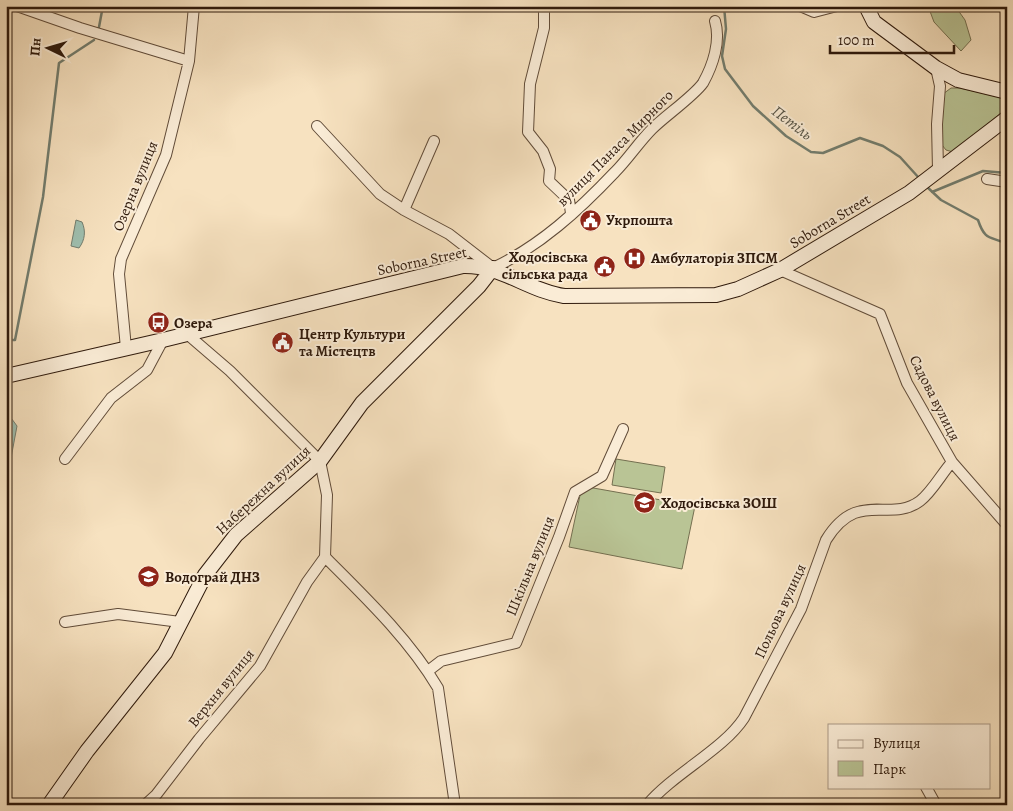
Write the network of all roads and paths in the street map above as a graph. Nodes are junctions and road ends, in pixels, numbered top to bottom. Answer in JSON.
{"nodes":[{"id":1,"x":17,"y":6,"type":"edge"},
{"id":2,"x":194,"y":6,"type":"edge"},
{"id":3,"x":544,"y":6,"type":"edge"},
{"id":4,"x":800,"y":6,"type":"edge"},
{"id":5,"x":837,"y":6,"type":"edge"},
{"id":6,"x":866,"y":6,"type":"edge"},
{"id":7,"x":715,"y":21,"type":"dead end"},
{"id":8,"x":189,"y":61,"type":"junction"},
{"id":9,"x":936,"y":68,"type":"junction"},
{"id":10,"x":1007,"y":92,"type":"edge"},
{"id":11,"x":1007,"y":118,"type":"edge"},
{"id":12,"x":317,"y":126,"type":"dead end"},
{"id":13,"x":434,"y":141,"type":"dead end"},
{"id":14,"x":936,"y":172,"type":"junction"},
{"id":15,"x":987,"y":180,"type":"dead end"},
{"id":16,"x":1007,"y":182,"type":"edge"},
{"id":17,"x":404,"y":210,"type":"junction"},
{"id":18,"x":571,"y":213,"type":"junction"},
{"id":19,"x":493,"y":268,"type":"junction"},
{"id":20,"x":780,"y":270,"type":"junction"},
{"id":21,"x":187,"y":334,"type":"junction"},
{"id":22,"x":163,"y":340,"type":"junction"},
{"id":23,"x":126,"y":348,"type":"junction"},
{"id":24,"x":6,"y":376,"type":"edge"},
{"id":25,"x":623,"y":428,"type":"dead end"},
{"id":26,"x":65,"y":459,"type":"dead end"},
{"id":27,"x":320,"y":461,"type":"junction"},
{"id":28,"x":952,"y":462,"type":"junction"},
{"id":29,"x":1007,"y":525,"type":"edge"},
{"id":30,"x":325,"y":557,"type":"junction"},
{"id":31,"x":65,"y":622,"type":"dead end"},
{"id":32,"x":180,"y":622,"type":"junction"},
{"id":33,"x":428,"y":671,"type":"junction"},
{"id":34,"x":927,"y":788,"type":"edge"},
{"id":35,"x":49,"y":805,"type":"edge"},
{"id":36,"x":145,"y":805,"type":"edge"},
{"id":37,"x":454,"y":805,"type":"edge"},
{"id":38,"x":647,"y":805,"type":"edge"},
{"id":39,"x":936,"y":805,"type":"edge"}],
"edges":[{"from":1,"to":8,"type":"street"},
{"from":2,"to":8,"type":"street","name":"Озерна вулиця"},
{"from":3,"to":18,"type":"street"},
{"from":4,"to":5,"type":"street"},
{"from":6,"to":9,"type":"street"},
{"from":7,"to":18,"type":"street","name":"вулиця Панаса Мирного"},
{"from":8,"to":23,"type":"street","name":"Озерна вулиця"},
{"from":9,"to":10,"type":"street"},
{"from":9,"to":14,"type":"street"},
{"from":11,"to":14,"type":"street","name":"Soborna Street"},
{"from":12,"to":17,"type":"street"},
{"from":13,"to":17,"type":"street"},
{"from":14,"to":20,"type":"street","name":"Soborna Street"},
{"from":15,"to":16,"type":"street"},
{"from":17,"to":19,"type":"street"},
{"from":18,"to":19,"type":"street","name":"вулиця Панаса Мирного"},
{"from":19,"to":20,"type":"street","name":"Soborna Street"},
{"from":19,"to":21,"type":"street","name":"Soborna Street"},
{"from":19,"to":27,"type":"street","name":"Набережна вулиця"},
{"from":20,"to":28,"type":"street","name":"Садова вулиця"},
{"from":21,"to":22,"type":"street","name":"Soborna Street"},
{"from":21,"to":27,"type":"street"},
{"from":22,"to":23,"type":"street","name":"Soborna Street"},
{"from":22,"to":26,"type":"street"},
{"from":23,"to":24,"type":"street","name":"Soborna Street"},
{"from":25,"to":33,"type":"street","name":"Шкільна вулиця"},
{"from":27,"to":30,"type":"street"},
{"from":27,"to":32,"type":"street","name":"Набережна вулиця"},
{"from":28,"to":29,"type":"street","name":"Садова вулиця"},
{"from":28,"to":38,"type":"street","name":"Польова вулиця"},
{"from":30,"to":33,"type":"street"},
{"from":30,"to":36,"type":"street","name":"Верхня вулиця"},
{"from":31,"to":32,"type":"street"},
{"from":32,"to":35,"type":"street","name":"Набережна вулиця"},
{"from":33,"to":37,"type":"street"},
{"from":34,"to":39,"type":"street"}]}
